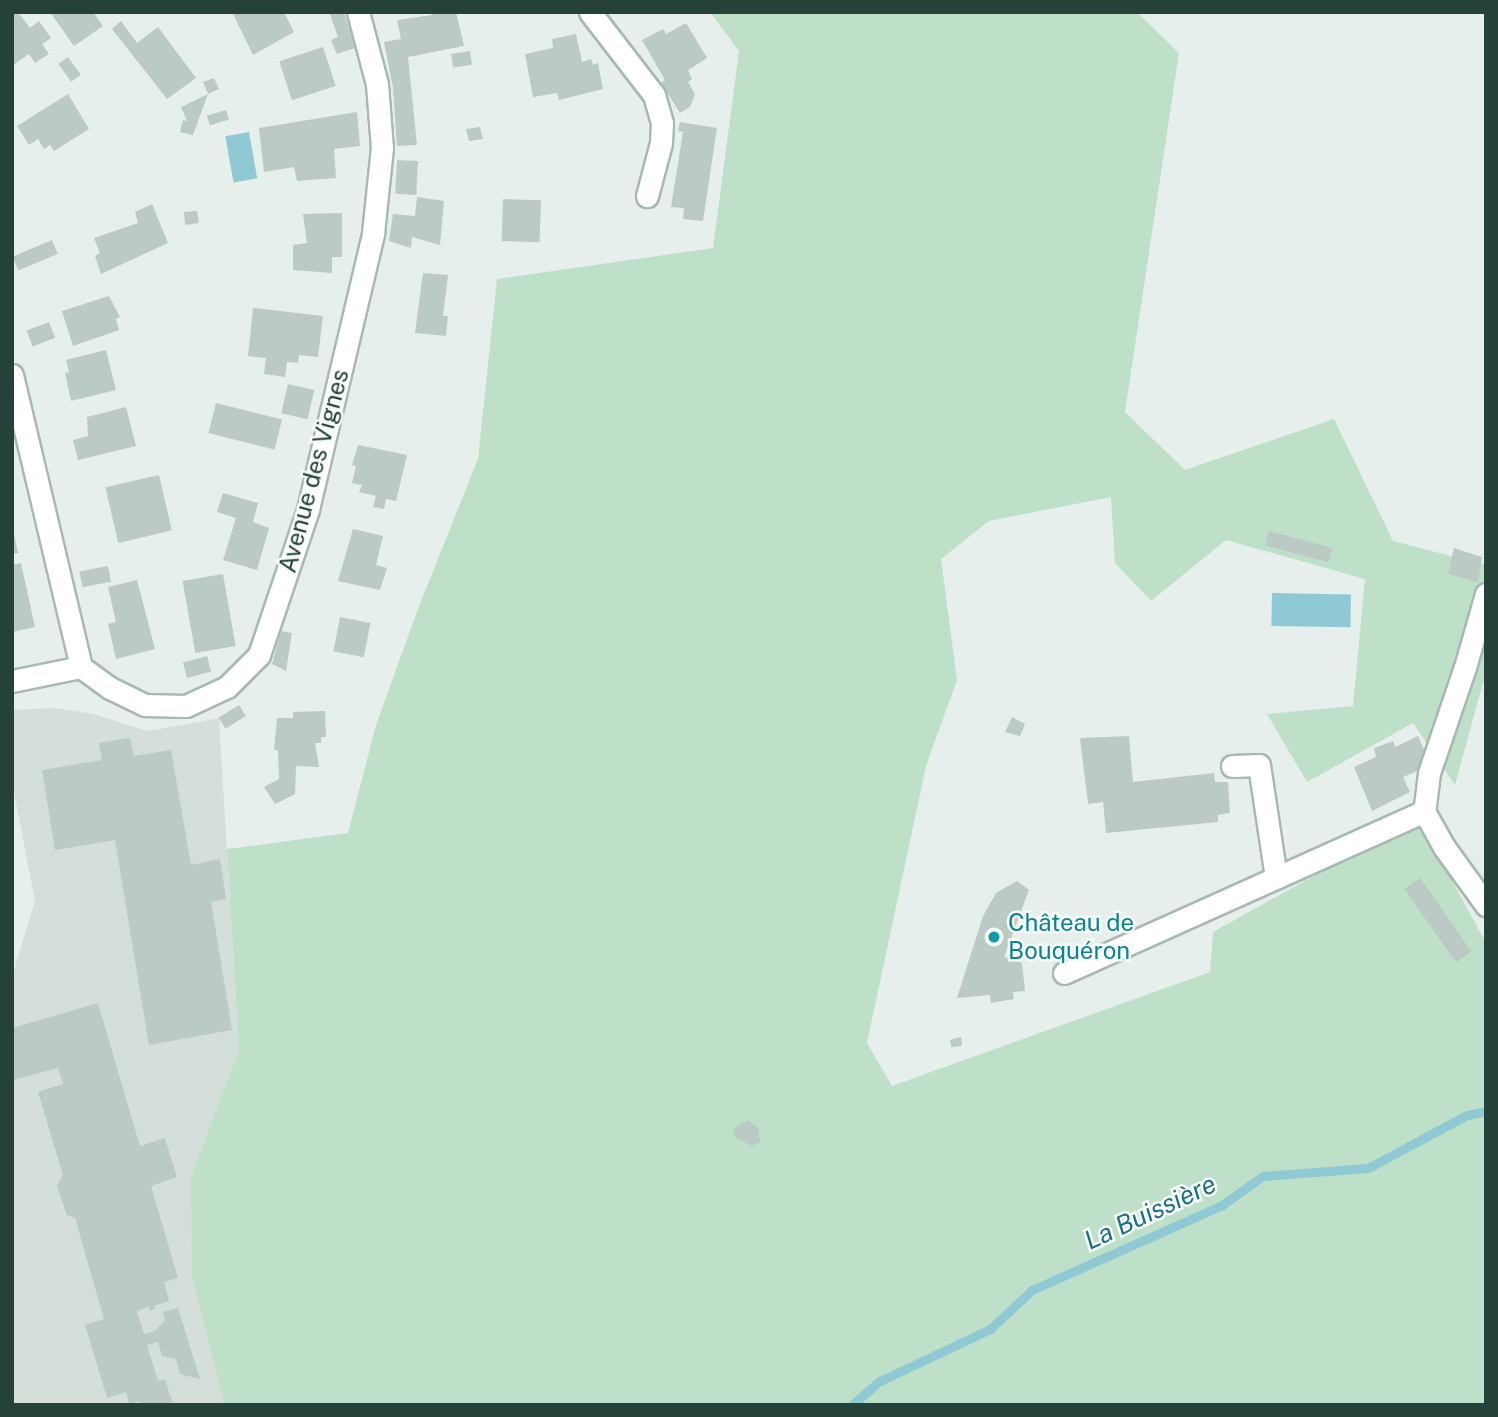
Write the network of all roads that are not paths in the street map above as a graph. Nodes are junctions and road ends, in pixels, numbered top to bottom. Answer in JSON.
{"nodes":[{"id":1,"x":358,"y":12,"type":"edge"},
{"id":2,"x":590,"y":12,"type":"edge"},
{"id":3,"x":647,"y":196,"type":"dead end"},
{"id":4,"x":12,"y":375,"type":"edge"},
{"id":5,"x":1486,"y":594,"type":"edge"},
{"id":6,"x":81,"y":667,"type":"junction"},
{"id":7,"x":12,"y":681,"type":"edge"},
{"id":8,"x":1232,"y":766,"type":"dead end"},
{"id":9,"x":1424,"y":811,"type":"junction"},
{"id":10,"x":1276,"y":878,"type":"junction"},
{"id":11,"x":1486,"y":905,"type":"edge"},
{"id":12,"x":1064,"y":973,"type":"dead end"}],
"edges":[{"from":1,"to":6,"type":"street","name":"Avenue des Vignes"},
{"from":2,"to":3,"type":"street"},
{"from":4,"to":6,"type":"street"},
{"from":5,"to":9,"type":"street"},
{"from":6,"to":7,"type":"street"},
{"from":8,"to":10,"type":"street"},
{"from":9,"to":10,"type":"street"},
{"from":9,"to":11,"type":"street"},
{"from":10,"to":12,"type":"street"}]}
